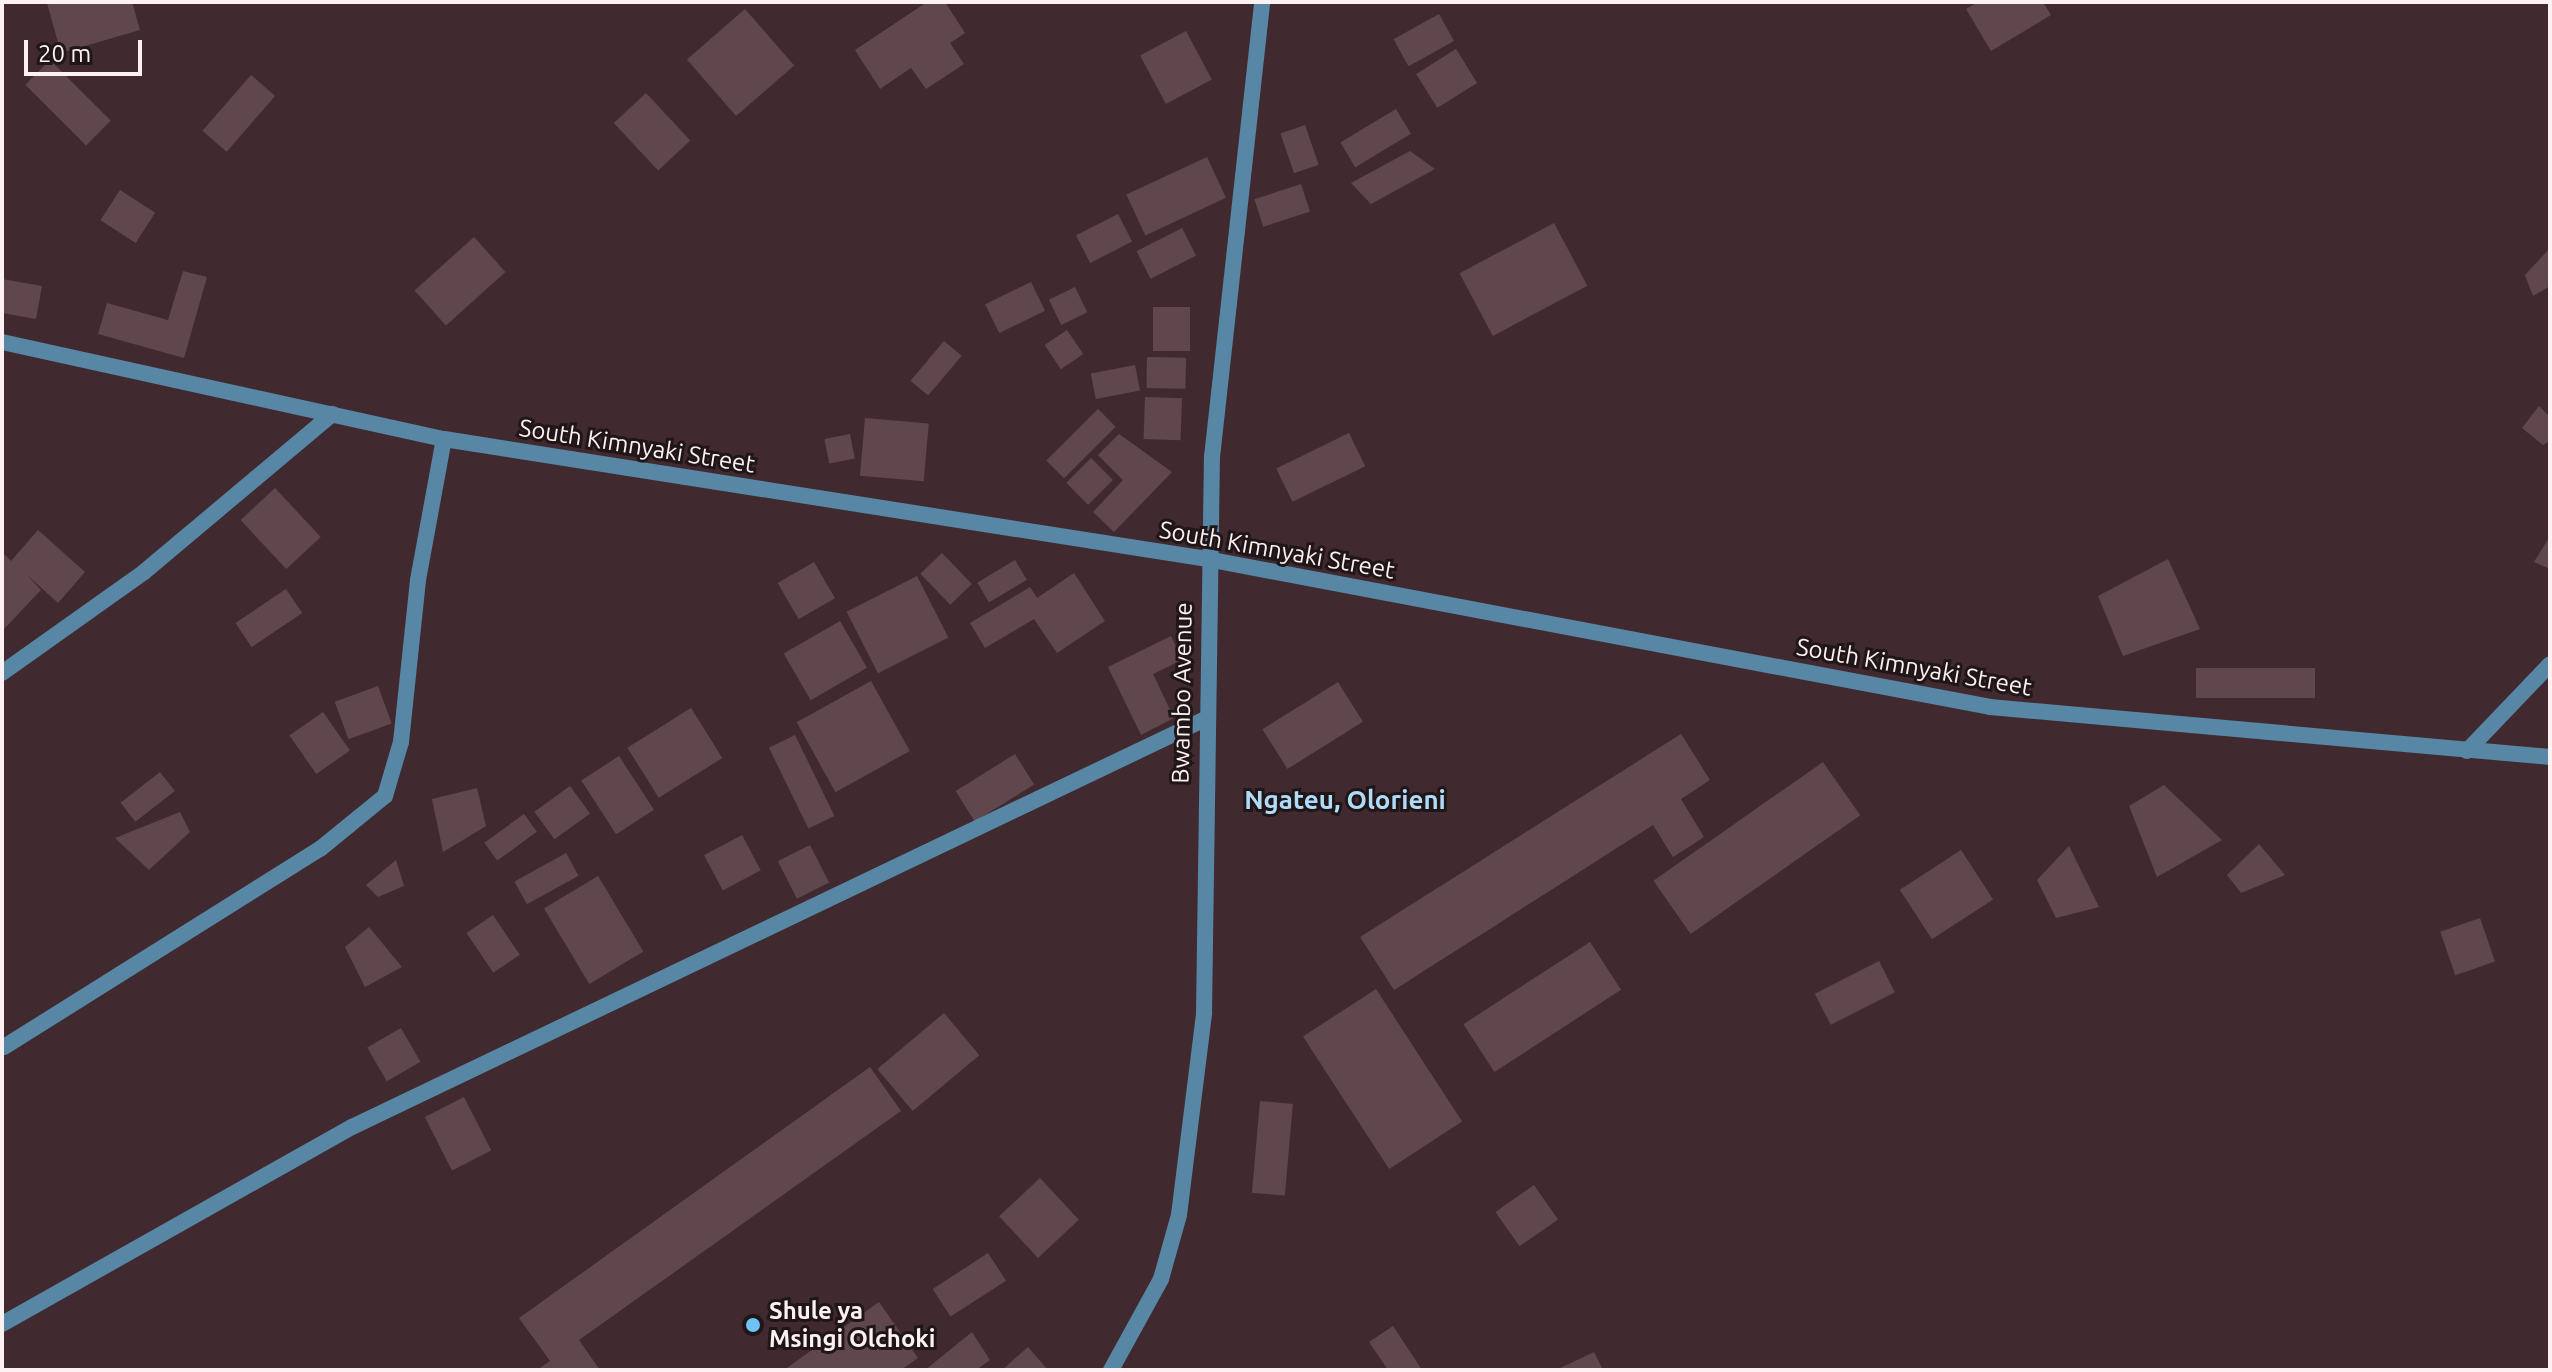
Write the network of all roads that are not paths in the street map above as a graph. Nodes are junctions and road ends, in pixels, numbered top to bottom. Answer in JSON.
{"nodes":[{"id":1,"x":1262,"y":2,"type":"edge"},
{"id":2,"x":2,"y":342,"type":"edge"},
{"id":3,"x":332,"y":414,"type":"junction"},
{"id":4,"x":444,"y":439,"type":"junction"},
{"id":5,"x":1207,"y":559,"type":"junction"},
{"id":6,"x":2550,"y":664,"type":"edge"},
{"id":7,"x":2,"y":673,"type":"edge"},
{"id":8,"x":1205,"y":719,"type":"junction"},
{"id":9,"x":2467,"y":751,"type":"junction"},
{"id":10,"x":2550,"y":757,"type":"edge"},
{"id":11,"x":4,"y":1047,"type":"dead end"},
{"id":12,"x":2,"y":1324,"type":"edge"},
{"id":13,"x":1111,"y":1370,"type":"edge"}],
"edges":[{"from":1,"to":5,"type":"street","name":"Bwambo Avenue"},
{"from":2,"to":3,"type":"street","name":"South Kimnyaki Street"},
{"from":3,"to":4,"type":"street","name":"South Kimnyaki Street"},
{"from":3,"to":7,"type":"street"},
{"from":4,"to":5,"type":"street","name":"South Kimnyaki Street"},
{"from":4,"to":11,"type":"street"},
{"from":5,"to":8,"type":"street","name":"Bwambo Avenue"},
{"from":5,"to":9,"type":"street","name":"South Kimnyaki Street"},
{"from":6,"to":9,"type":"street"},
{"from":8,"to":12,"type":"street"},
{"from":8,"to":13,"type":"street","name":"Bwambo Avenue"},
{"from":9,"to":10,"type":"street","name":"South Kimnyaki Street"}]}
